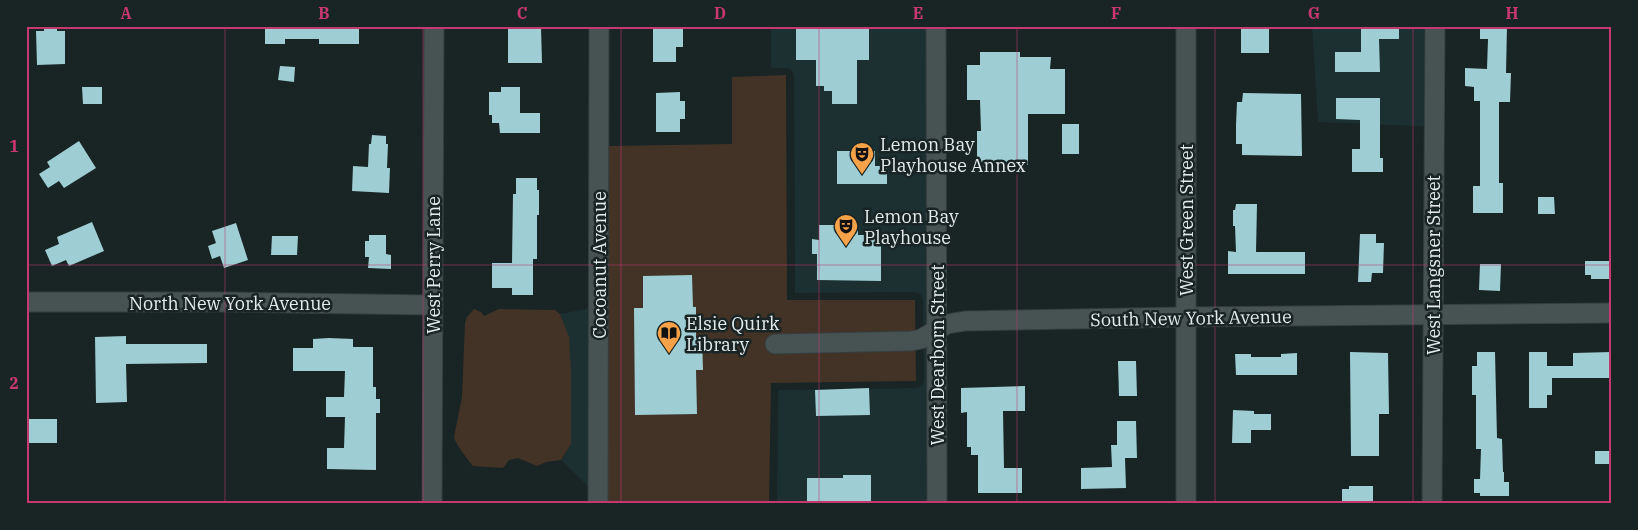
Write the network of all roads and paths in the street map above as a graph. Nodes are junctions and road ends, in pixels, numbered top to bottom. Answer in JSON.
{"nodes":[{"id":1,"x":434,"y":26,"type":"edge"},
{"id":2,"x":599,"y":26,"type":"edge"},
{"id":3,"x":936,"y":26,"type":"edge"},
{"id":4,"x":1186,"y":26,"type":"edge"},
{"id":5,"x":1435,"y":26,"type":"edge"},
{"id":6,"x":26,"y":302,"type":"edge"},
{"id":7,"x":433,"y":305,"type":"junction"},
{"id":8,"x":1612,"y":313,"type":"edge"},
{"id":9,"x":1433,"y":316,"type":"junction"},
{"id":10,"x":1186,"y":317,"type":"junction"},
{"id":11,"x":936,"y":330,"type":"junction"},
{"id":12,"x":775,"y":344,"type":"dead end"},
{"id":13,"x":432,"y":504,"type":"edge"},
{"id":14,"x":598,"y":504,"type":"edge"},
{"id":15,"x":937,"y":504,"type":"edge"},
{"id":16,"x":1186,"y":504,"type":"edge"},
{"id":17,"x":1432,"y":504,"type":"edge"}],
"edges":[{"from":1,"to":7,"type":"street","name":"West Perry Lane"},
{"from":2,"to":14,"type":"street","name":"Cocoanut Avenue"},
{"from":3,"to":11,"type":"street","name":"West Dearborn Street"},
{"from":4,"to":10,"type":"street","name":"West Green Street"},
{"from":5,"to":9,"type":"street","name":"West Langsner Street"},
{"from":6,"to":7,"type":"street","name":"North New York Avenue"},
{"from":7,"to":13,"type":"street","name":"West Perry Lane"},
{"from":8,"to":9,"type":"street","name":"South New York Avenue"},
{"from":9,"to":10,"type":"street","name":"South New York Avenue"},
{"from":9,"to":17,"type":"street","name":"West Langsner Street"},
{"from":10,"to":11,"type":"street","name":"South New York Avenue"},
{"from":10,"to":16,"type":"street","name":"West Green Street"},
{"from":11,"to":12,"type":"street","name":"South New York Avenue"},
{"from":11,"to":15,"type":"street","name":"West Dearborn Street"}]}
